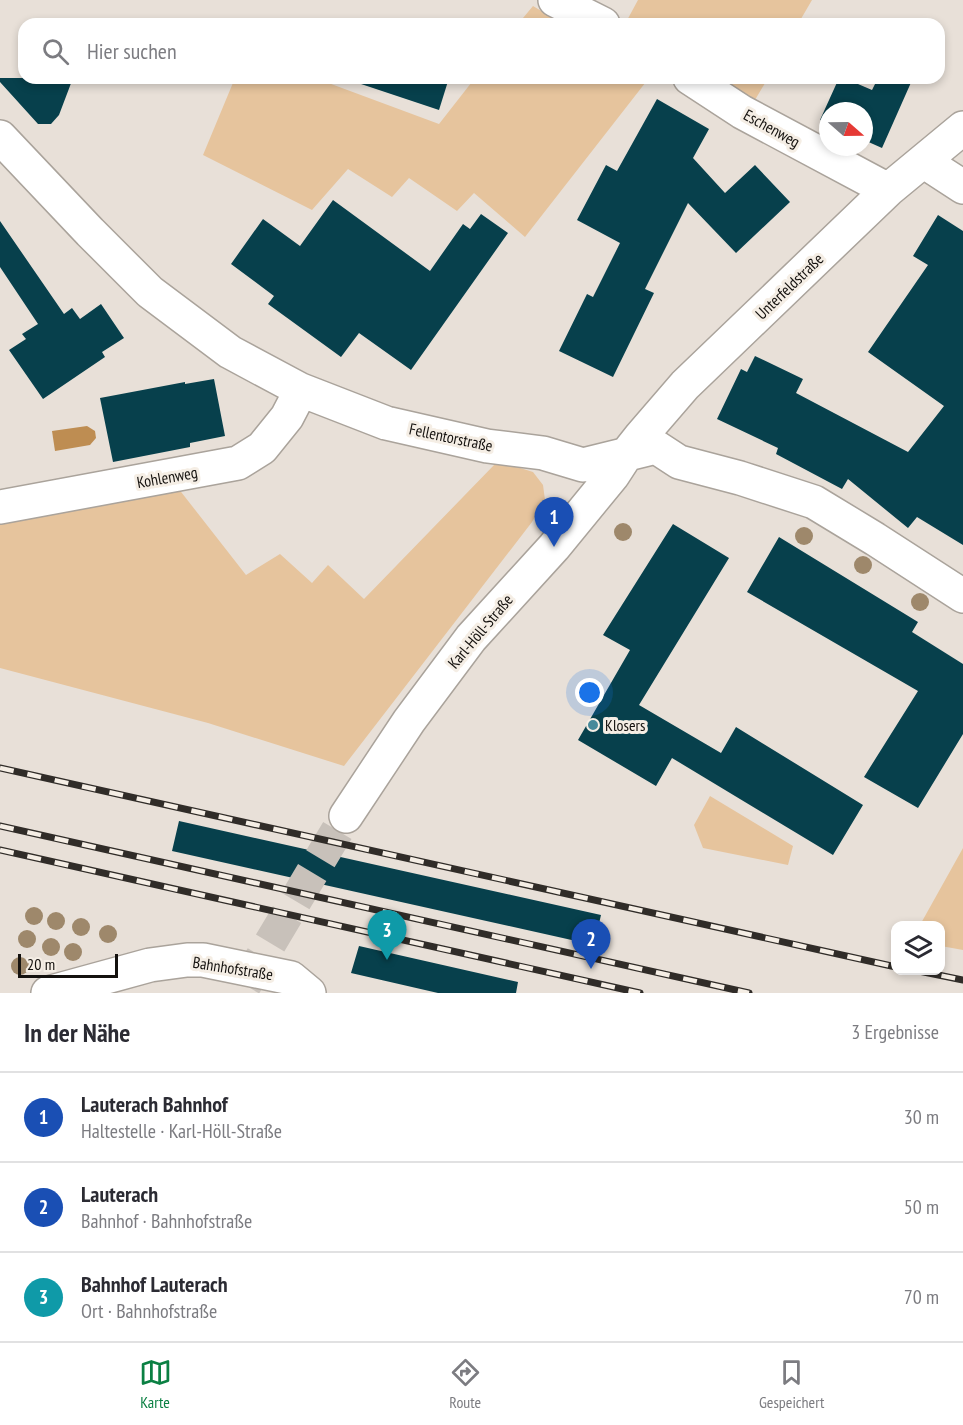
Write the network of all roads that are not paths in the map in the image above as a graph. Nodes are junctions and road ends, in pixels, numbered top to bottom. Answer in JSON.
{"nodes":[{"id":1,"x":555,"y":0,"type":"edge"},
{"id":2,"x":591,"y":18,"type":"edge"},
{"id":3,"x":699,"y":84,"type":"edge"},
{"id":4,"x":963,"y":128,"type":"edge"},
{"id":5,"x":0,"y":137,"type":"edge"},
{"id":6,"x":923,"y":161,"type":"junction"},
{"id":7,"x":963,"y":188,"type":"edge"},
{"id":8,"x":888,"y":190,"type":"junction"},
{"id":9,"x":301,"y":390,"type":"junction"},
{"id":10,"x":626,"y":454,"type":"junction"},
{"id":11,"x":0,"y":507,"type":"edge"},
{"id":12,"x":963,"y":596,"type":"edge"},
{"id":13,"x":346,"y":816,"type":"tunnel mouth"},
{"id":14,"x":48,"y":993,"type":"edge"},
{"id":15,"x":309,"y":993,"type":"edge"}],
"edges":[{"from":1,"to":2,"type":"street"},
{"from":3,"to":8,"type":"street","name":"Eschenweg"},
{"from":4,"to":6,"type":"street","name":"Unterfeldstraße"},
{"from":5,"to":9,"type":"street","name":"Fellentorstraße"},
{"from":6,"to":7,"type":"street"},
{"from":6,"to":8,"type":"street","name":"Unterfeldstraße"},
{"from":8,"to":10,"type":"street","name":"Unterfeldstraße"},
{"from":9,"to":10,"type":"street","name":"Fellentorstraße"},
{"from":9,"to":11,"type":"street","name":"Kohlenweg"},
{"from":10,"to":12,"type":"street","name":"Fellentorstraße"},
{"from":10,"to":13,"type":"street","name":"Karl-Höll-Straße"},
{"from":14,"to":15,"type":"street","name":"Bahnhofstraße"}]}
